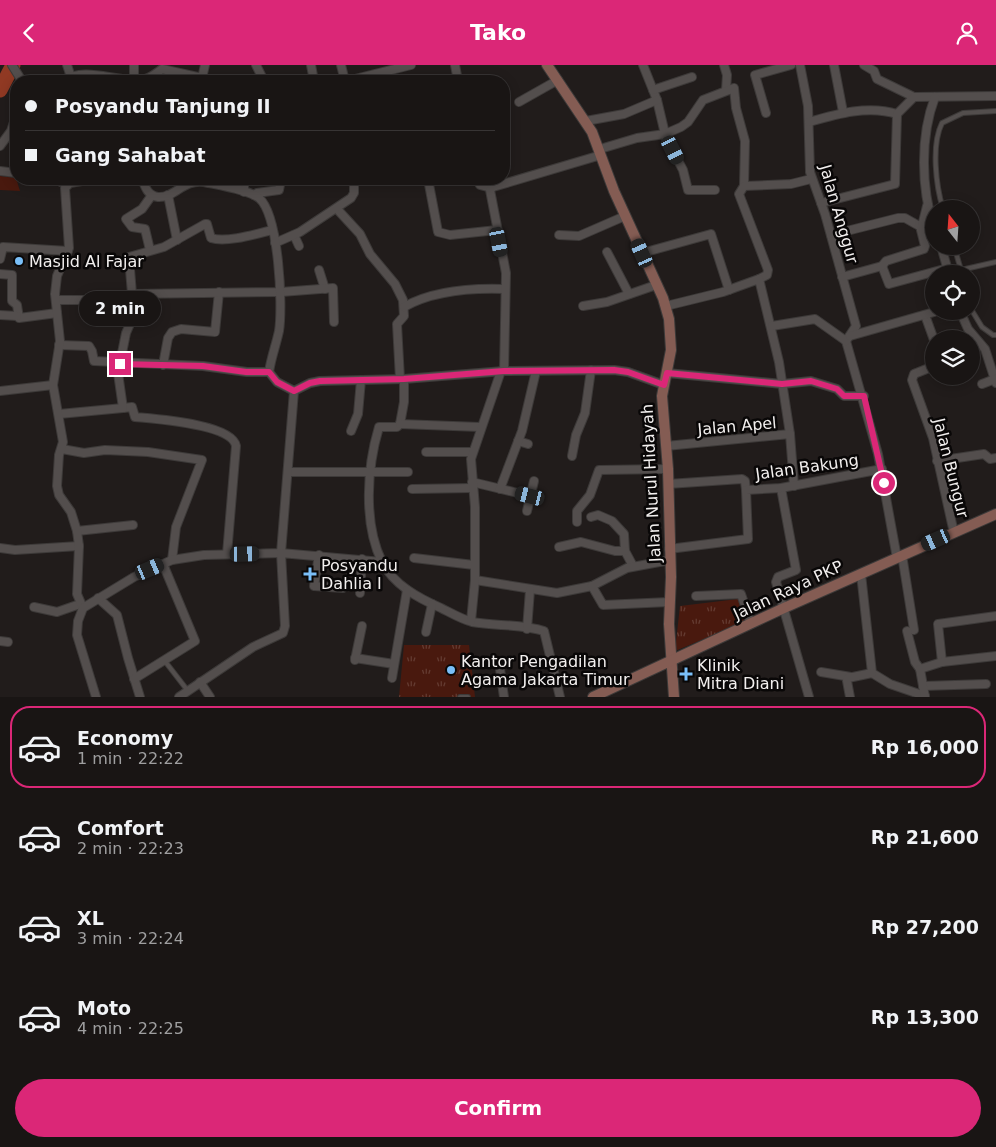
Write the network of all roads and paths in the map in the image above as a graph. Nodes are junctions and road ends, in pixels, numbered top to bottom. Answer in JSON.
{"nodes":[{"id":1,"x":411,"y":65,"type":"edge"},
{"id":2,"x":548,"y":65,"type":"edge"},
{"id":3,"x":643,"y":65,"type":"edge"},
{"id":4,"x":724,"y":65,"type":"edge"},
{"id":5,"x":791,"y":65,"type":"edge"},
{"id":6,"x":800,"y":65,"type":"edge"},
{"id":7,"x":834,"y":65,"type":"edge"},
{"id":8,"x":864,"y":65,"type":"edge"},
{"id":9,"x":384,"y":68,"type":"edge"},
{"id":10,"x":152,"y":75,"type":"edge"},
{"id":11,"x":186,"y":75,"type":"edge"},
{"id":12,"x":364,"y":75,"type":"edge"},
{"id":13,"x":692,"y":77,"type":"dead end"},
{"id":14,"x":558,"y":80,"type":"junction"},
{"id":15,"x":653,"y":90,"type":"junction"},
{"id":16,"x":726,"y":90,"type":"junction"},
{"id":17,"x":996,"y":96,"type":"edge"},
{"id":18,"x":914,"y":97,"type":"junction"},
{"id":19,"x":935,"y":97,"type":"junction"},
{"id":20,"x":656,"y":100,"type":"junction"},
{"id":21,"x":519,"y":102,"type":"dead end"},
{"id":22,"x":996,"y":111,"type":"edge"},
{"id":23,"x":843,"y":112,"type":"junction"},
{"id":24,"x":766,"y":113,"type":"dead end"},
{"id":25,"x":896,"y":113,"type":"junction"},
{"id":26,"x":586,"y":121,"type":"junction"},
{"id":27,"x":809,"y":122,"type":"junction"},
{"id":28,"x":10,"y":132,"type":"edge"},
{"id":29,"x":665,"y":133,"type":"junction"},
{"id":30,"x":0,"y":145,"type":"edge"},
{"id":31,"x":600,"y":152,"type":"junction"},
{"id":32,"x":811,"y":179,"type":"junction"},
{"id":33,"x":510,"y":182,"type":"edge"},
{"id":34,"x":67,"y":185,"type":"edge"},
{"id":35,"x":144,"y":185,"type":"edge"},
{"id":36,"x":184,"y":185,"type":"edge"},
{"id":37,"x":219,"y":185,"type":"edge"},
{"id":38,"x":244,"y":185,"type":"edge"},
{"id":39,"x":280,"y":185,"type":"edge"},
{"id":40,"x":353,"y":185,"type":"edge"},
{"id":41,"x":429,"y":185,"type":"edge"},
{"id":42,"x":480,"y":185,"type":"edge"},
{"id":43,"x":502,"y":185,"type":"edge"},
{"id":44,"x":744,"y":186,"type":"junction"},
{"id":45,"x":490,"y":189,"type":"junction"},
{"id":46,"x":715,"y":190,"type":"dead end"},
{"id":47,"x":244,"y":192,"type":"junction"},
{"id":48,"x":152,"y":195,"type":"junction"},
{"id":49,"x":168,"y":195,"type":"junction"},
{"id":50,"x":254,"y":195,"type":"junction"},
{"id":51,"x":927,"y":200,"type":"edge"},
{"id":52,"x":940,"y":200,"type":"edge"},
{"id":53,"x":821,"y":203,"type":"junction"},
{"id":54,"x":337,"y":209,"type":"junction"},
{"id":55,"x":925,"y":215,"type":"edge"},
{"id":56,"x":626,"y":216,"type":"junction"},
{"id":57,"x":921,"y":227,"type":"junction"},
{"id":58,"x":272,"y":230,"type":"junction"},
{"id":59,"x":497,"y":230,"type":"junction"},
{"id":60,"x":294,"y":235,"type":"junction"},
{"id":61,"x":559,"y":235,"type":"dead end"},
{"id":62,"x":831,"y":235,"type":"junction"},
{"id":63,"x":177,"y":240,"type":"junction"},
{"id":64,"x":275,"y":243,"type":"junction"},
{"id":65,"x":299,"y":246,"type":"dead end"},
{"id":66,"x":150,"y":250,"type":"junction"},
{"id":67,"x":68,"y":251,"type":"junction"},
{"id":68,"x":608,"y":252,"type":"dead end"},
{"id":69,"x":642,"y":253,"type":"junction"},
{"id":70,"x":0,"y":259,"type":"edge"},
{"id":71,"x":996,"y":262,"type":"edge"},
{"id":72,"x":882,"y":266,"type":"junction"},
{"id":73,"x":980,"y":267,"type":"edge"},
{"id":74,"x":319,"y":270,"type":"dead end"},
{"id":75,"x":0,"y":274,"type":"edge"},
{"id":76,"x":925,"y":276,"type":"edge"},
{"id":77,"x":842,"y":277,"type":"junction"},
{"id":78,"x":759,"y":279,"type":"junction"},
{"id":79,"x":656,"y":285,"type":"junction"},
{"id":80,"x":325,"y":289,"type":"junction"},
{"id":81,"x":504,"y":289,"type":"junction"},
{"id":82,"x":729,"y":290,"type":"junction"},
{"id":83,"x":219,"y":292,"type":"junction"},
{"id":84,"x":281,"y":293,"type":"junction"},
{"id":85,"x":132,"y":294,"type":"junction"},
{"id":86,"x":629,"y":294,"type":"junction"},
{"id":87,"x":56,"y":300,"type":"junction"},
{"id":88,"x":583,"y":306,"type":"dead end"},
{"id":89,"x":666,"y":306,"type":"junction"},
{"id":90,"x":404,"y":307,"type":"junction"},
{"id":91,"x":57,"y":313,"type":"junction"},
{"id":92,"x":0,"y":315,"type":"edge"},
{"id":93,"x":925,"y":315,"type":"edge"},
{"id":94,"x":17,"y":316,"type":"junction"},
{"id":95,"x":964,"y":320,"type":"edge"},
{"id":96,"x":978,"y":320,"type":"edge"},
{"id":97,"x":334,"y":322,"type":"dead end"},
{"id":98,"x":772,"y":325,"type":"junction"},
{"id":99,"x":996,"y":335,"type":"edge"},
{"id":100,"x":848,"y":339,"type":"junction"},
{"id":101,"x":59,"y":345,"type":"junction"},
{"id":102,"x":120,"y":364,"type":"junction"},
{"id":103,"x":164,"y":365,"type":"junction"},
{"id":104,"x":591,"y":370,"type":"junction"},
{"id":105,"x":925,"y":370,"type":"edge"},
{"id":106,"x":503,"y":371,"type":"junction"},
{"id":107,"x":536,"y":371,"type":"junction"},
{"id":108,"x":269,"y":372,"type":"junction"},
{"id":109,"x":667,"y":373,"type":"junction"},
{"id":110,"x":402,"y":379,"type":"junction"},
{"id":111,"x":361,"y":380,"type":"junction"},
{"id":112,"x":995,"y":381,"type":"edge"},
{"id":113,"x":782,"y":384,"type":"junction"},
{"id":114,"x":982,"y":384,"type":"dead end"},
{"id":115,"x":53,"y":385,"type":"junction"},
{"id":116,"x":664,"y":385,"type":"junction"},
{"id":117,"x":0,"y":391,"type":"edge"},
{"id":118,"x":294,"y":391,"type":"junction"},
{"id":119,"x":864,"y":396,"type":"junction"},
{"id":120,"x":123,"y":408,"type":"junction"},
{"id":121,"x":59,"y":414,"type":"junction"},
{"id":122,"x":400,"y":424,"type":"junction"},
{"id":123,"x":480,"y":427,"type":"junction"},
{"id":124,"x":351,"y":431,"type":"dead end"},
{"id":125,"x":790,"y":434,"type":"junction"},
{"id":126,"x":518,"y":441,"type":"junction"},
{"id":127,"x":528,"y":444,"type":"dead end"},
{"id":128,"x":666,"y":446,"type":"junction"},
{"id":129,"x":62,"y":449,"type":"junction"},
{"id":130,"x":426,"y":452,"type":"dead end"},
{"id":131,"x":472,"y":452,"type":"junction"},
{"id":132,"x":572,"y":456,"type":"dead end"},
{"id":133,"x":996,"y":458,"type":"edge"},
{"id":134,"x":937,"y":461,"type":"junction"},
{"id":135,"x":668,"y":469,"type":"junction"},
{"id":136,"x":882,"y":469,"type":"junction"},
{"id":137,"x":372,"y":471,"type":"junction"},
{"id":138,"x":289,"y":472,"type":"junction"},
{"id":139,"x":408,"y":472,"type":"dead end"},
{"id":140,"x":534,"y":481,"type":"dead end"},
{"id":141,"x":668,"y":484,"type":"junction"},
{"id":142,"x":472,"y":485,"type":"junction"},
{"id":143,"x":794,"y":486,"type":"junction"},
{"id":144,"x":781,"y":488,"type":"junction"},
{"id":145,"x":412,"y":489,"type":"dead end"},
{"id":146,"x":500,"y":489,"type":"junction"},
{"id":147,"x":746,"y":489,"type":"junction"},
{"id":148,"x":530,"y":496,"type":"junction"},
{"id":149,"x":527,"y":511,"type":"dead end"},
{"id":150,"x":996,"y":514,"type":"edge"},
{"id":151,"x":591,"y":517,"type":"dead end"},
{"id":152,"x":577,"y":522,"type":"dead end"},
{"id":153,"x":133,"y":525,"type":"dead end"},
{"id":154,"x":77,"y":531,"type":"junction"},
{"id":155,"x":954,"y":533,"type":"junction"},
{"id":156,"x":79,"y":546,"type":"junction"},
{"id":157,"x":559,"y":547,"type":"dead end"},
{"id":158,"x":0,"y":549,"type":"edge"},
{"id":159,"x":669,"y":549,"type":"junction"},
{"id":160,"x":625,"y":551,"type":"junction"},
{"id":161,"x":281,"y":553,"type":"junction"},
{"id":162,"x":227,"y":554,"type":"junction"},
{"id":163,"x":319,"y":555,"type":"junction"},
{"id":164,"x":899,"y":557,"type":"junction"},
{"id":165,"x":414,"y":558,"type":"dead end"},
{"id":166,"x":362,"y":559,"type":"junction"},
{"id":167,"x":172,"y":560,"type":"junction"},
{"id":168,"x":670,"y":560,"type":"junction"},
{"id":169,"x":382,"y":562,"type":"junction"},
{"id":170,"x":163,"y":564,"type":"junction"},
{"id":171,"x":474,"y":565,"type":"junction"},
{"id":172,"x":633,"y":566,"type":"junction"},
{"id":173,"x":861,"y":574,"type":"junction"},
{"id":174,"x":475,"y":580,"type":"junction"},
{"id":175,"x":592,"y":586,"type":"junction"},
{"id":176,"x":343,"y":588,"type":"dead end"},
{"id":177,"x":407,"y":590,"type":"junction"},
{"id":178,"x":530,"y":591,"type":"junction"},
{"id":179,"x":360,"y":593,"type":"dead end"},
{"id":180,"x":696,"y":596,"type":"dead end"},
{"id":181,"x":98,"y":598,"type":"junction"},
{"id":182,"x":670,"y":602,"type":"junction"},
{"id":183,"x":432,"y":604,"type":"junction"},
{"id":184,"x":82,"y":606,"type":"junction"},
{"id":185,"x":34,"y":607,"type":"dead end"},
{"id":186,"x":784,"y":608,"type":"junction"},
{"id":187,"x":996,"y":616,"type":"edge"},
{"id":188,"x":471,"y":621,"type":"junction"},
{"id":189,"x":750,"y":624,"type":"junction"},
{"id":190,"x":362,"y":626,"type":"dead end"},
{"id":191,"x":527,"y":629,"type":"junction"},
{"id":192,"x":426,"y":632,"type":"dead end"},
{"id":193,"x":996,"y":656,"type":"edge"},
{"id":194,"x":164,"y":660,"type":"junction"},
{"id":195,"x":672,"y":660,"type":"junction"},
{"id":196,"x":942,"y":662,"type":"junction"},
{"id":197,"x":394,"y":664,"type":"junction"},
{"id":198,"x":500,"y":669,"type":"dead end"},
{"id":199,"x":920,"y":669,"type":"junction"},
{"id":200,"x":821,"y":672,"type":"dead end"},
{"id":201,"x":872,"y":673,"type":"junction"},
{"id":202,"x":851,"y":677,"type":"junction"},
{"id":203,"x":392,"y":678,"type":"dead end"},
{"id":204,"x":134,"y":679,"type":"junction"},
{"id":205,"x":200,"y":682,"type":"junction"},
{"id":206,"x":986,"y":684,"type":"dead end"},
{"id":207,"x":923,"y":686,"type":"junction"},
{"id":208,"x":188,"y":691,"type":"junction"},
{"id":209,"x":96,"y":697,"type":"edge"},
{"id":210,"x":140,"y":697,"type":"edge"},
{"id":211,"x":179,"y":697,"type":"edge"},
{"id":212,"x":210,"y":697,"type":"edge"},
{"id":213,"x":460,"y":697,"type":"edge"},
{"id":214,"x":468,"y":697,"type":"edge"},
{"id":215,"x":504,"y":697,"type":"edge"},
{"id":216,"x":560,"y":697,"type":"edge"},
{"id":217,"x":593,"y":697,"type":"edge"},
{"id":218,"x":674,"y":697,"type":"edge"},
{"id":219,"x":809,"y":697,"type":"edge"},
{"id":220,"x":850,"y":697,"type":"edge"},
{"id":221,"x":925,"y":697,"type":"edge"}],
"edges":[{"from":1,"to":9,"type":"street"},
{"from":2,"to":14,"type":"street","name":"Jalan Nurul Hidayah"},
{"from":3,"to":15,"type":"street"},
{"from":4,"to":16,"type":"street"},
{"from":5,"to":24,"type":"street"},
{"from":6,"to":27,"type":"street","name":"Jalan Anggur"},
{"from":7,"to":23,"type":"street"},
{"from":8,"to":18,"type":"street"},
{"from":9,"to":12,"type":"street"},
{"from":10,"to":11,"type":"street"},
{"from":13,"to":15,"type":"street"},
{"from":14,"to":21,"type":"street"},
{"from":14,"to":26,"type":"street","name":"Jalan Nurul Hidayah"},
{"from":15,"to":20,"type":"street"},
{"from":16,"to":29,"type":"street"},
{"from":16,"to":44,"type":"street"},
{"from":17,"to":19,"type":"street"},
{"from":18,"to":19,"type":"street"},
{"from":18,"to":25,"type":"street"},
{"from":19,"to":51,"type":"street"},
{"from":20,"to":26,"type":"street"},
{"from":20,"to":29,"type":"street"},
{"from":22,"to":52,"type":"lane"},
{"from":23,"to":25,"type":"street"},
{"from":23,"to":27,"type":"street"},
{"from":25,"to":53,"type":"street"},
{"from":26,"to":31,"type":"street","name":"Jalan Nurul Hidayah"},
{"from":27,"to":32,"type":"street","name":"Jalan Anggur"},
{"from":28,"to":30,"type":"street"},
{"from":29,"to":31,"type":"street"},
{"from":29,"to":46,"type":"street"},
{"from":31,"to":33,"type":"street"},
{"from":31,"to":56,"type":"street","name":"Jalan Nurul Hidayah"},
{"from":32,"to":44,"type":"street"},
{"from":32,"to":53,"type":"street","name":"Jalan Anggur"},
{"from":34,"to":67,"type":"street"},
{"from":35,"to":48,"type":"street"},
{"from":36,"to":49,"type":"street"},
{"from":37,"to":47,"type":"street"},
{"from":38,"to":47,"type":"street"},
{"from":39,"to":50,"type":"street"},
{"from":40,"to":54,"type":"street"},
{"from":41,"to":59,"type":"street"},
{"from":42,"to":45,"type":"street"},
{"from":43,"to":45,"type":"street"},
{"from":44,"to":78,"type":"street"},
{"from":45,"to":59,"type":"street"},
{"from":47,"to":50,"type":"street"},
{"from":48,"to":49,"type":"street"},
{"from":48,"to":66,"type":"street"},
{"from":49,"to":63,"type":"street"},
{"from":50,"to":58,"type":"street"},
{"from":53,"to":62,"type":"street","name":"Jalan Anggur"},
{"from":54,"to":60,"type":"street"},
{"from":54,"to":90,"type":"street"},
{"from":55,"to":57,"type":"street"},
{"from":56,"to":61,"type":"street"},
{"from":56,"to":69,"type":"street","name":"Jalan Nurul Hidayah"},
{"from":57,"to":62,"type":"street"},
{"from":57,"to":72,"type":"street"},
{"from":58,"to":63,"type":"street"},
{"from":58,"to":64,"type":"street"},
{"from":59,"to":81,"type":"street"},
{"from":60,"to":64,"type":"street"},
{"from":60,"to":65,"type":"street"},
{"from":62,"to":77,"type":"street","name":"Jalan Anggur"},
{"from":63,"to":66,"type":"street"},
{"from":64,"to":84,"type":"street"},
{"from":66,"to":85,"type":"street"},
{"from":67,"to":70,"type":"street"},
{"from":67,"to":87,"type":"street"},
{"from":68,"to":86,"type":"street"},
{"from":69,"to":79,"type":"street","name":"Jalan Nurul Hidayah"},
{"from":69,"to":82,"type":"street"},
{"from":71,"to":73,"type":"lane"},
{"from":72,"to":76,"type":"street"},
{"from":72,"to":77,"type":"street"},
{"from":74,"to":80,"type":"street"},
{"from":75,"to":94,"type":"street"},
{"from":77,"to":100,"type":"street","name":"Jalan Anggur"},
{"from":78,"to":82,"type":"street"},
{"from":78,"to":98,"type":"street"},
{"from":79,"to":86,"type":"street"},
{"from":79,"to":89,"type":"street","name":"Jalan Nurul Hidayah"},
{"from":80,"to":84,"type":"street"},
{"from":80,"to":97,"type":"street"},
{"from":81,"to":90,"type":"street"},
{"from":81,"to":106,"type":"street"},
{"from":82,"to":89,"type":"street"},
{"from":83,"to":84,"type":"street"},
{"from":83,"to":85,"type":"street"},
{"from":83,"to":103,"type":"street"},
{"from":84,"to":108,"type":"street"},
{"from":85,"to":87,"type":"street"},
{"from":85,"to":102,"type":"street"},
{"from":86,"to":88,"type":"street"},
{"from":87,"to":91,"type":"street"},
{"from":89,"to":109,"type":"street","name":"Jalan Nurul Hidayah"},
{"from":90,"to":110,"type":"street"},
{"from":91,"to":94,"type":"street"},
{"from":91,"to":101,"type":"street"},
{"from":92,"to":94,"type":"street"},
{"from":93,"to":100,"type":"street"},
{"from":95,"to":112,"type":"street"},
{"from":96,"to":99,"type":"lane"},
{"from":98,"to":100,"type":"street"},
{"from":98,"to":113,"type":"street"},
{"from":100,"to":119,"type":"street","name":"Jalan Anggur"},
{"from":101,"to":102,"type":"street"},
{"from":101,"to":115,"type":"street"},
{"from":102,"to":103,"type":"street"},
{"from":102,"to":120,"type":"street"},
{"from":103,"to":108,"type":"street"},
{"from":104,"to":107,"type":"street"},
{"from":104,"to":116,"type":"street"},
{"from":104,"to":132,"type":"street"},
{"from":105,"to":134,"type":"street","name":"Jalan Bungur"},
{"from":106,"to":107,"type":"street"},
{"from":106,"to":110,"type":"street"},
{"from":106,"to":123,"type":"street"},
{"from":107,"to":126,"type":"street"},
{"from":108,"to":118,"type":"street"},
{"from":109,"to":113,"type":"street"},
{"from":109,"to":116,"type":"street","name":"Jalan Nurul Hidayah"},
{"from":110,"to":111,"type":"street"},
{"from":110,"to":122,"type":"street"},
{"from":111,"to":118,"type":"street"},
{"from":111,"to":124,"type":"street"},
{"from":112,"to":114,"type":"street"},
{"from":113,"to":119,"type":"street"},
{"from":113,"to":125,"type":"street"},
{"from":115,"to":117,"type":"street"},
{"from":115,"to":121,"type":"street"},
{"from":116,"to":128,"type":"street","name":"Jalan Nurul Hidayah"},
{"from":118,"to":138,"type":"street"},
{"from":119,"to":136,"type":"street","name":"Jalan Anggur"},
{"from":120,"to":121,"type":"street"},
{"from":120,"to":162,"type":"street"},
{"from":121,"to":129,"type":"street"},
{"from":122,"to":123,"type":"street"},
{"from":122,"to":137,"type":"street"},
{"from":123,"to":131,"type":"street"},
{"from":125,"to":128,"type":"street","name":"Jalan Apel"},
{"from":125,"to":143,"type":"street","name":"Jalan Apel"},
{"from":126,"to":127,"type":"street"},
{"from":126,"to":146,"type":"street"},
{"from":128,"to":135,"type":"street","name":"Jalan Nurul Hidayah"},
{"from":129,"to":154,"type":"street"},
{"from":129,"to":167,"type":"street"},
{"from":130,"to":131,"type":"street"},
{"from":131,"to":142,"type":"street"},
{"from":133,"to":134,"type":"street"},
{"from":134,"to":155,"type":"street","name":"Jalan Bungur"},
{"from":135,"to":141,"type":"street","name":"Jalan Nurul Hidayah"},
{"from":135,"to":152,"type":"street"},
{"from":136,"to":143,"type":"street","name":"Jalan Bakung"},
{"from":136,"to":164,"type":"street","name":"Jalan Anggur"},
{"from":137,"to":138,"type":"street"},
{"from":137,"to":139,"type":"street"},
{"from":137,"to":169,"type":"street"},
{"from":138,"to":161,"type":"street"},
{"from":140,"to":148,"type":"street"},
{"from":141,"to":147,"type":"street"},
{"from":141,"to":159,"type":"street","name":"Jalan Nurul Hidayah"},
{"from":142,"to":145,"type":"street"},
{"from":142,"to":146,"type":"street"},
{"from":142,"to":171,"type":"street"},
{"from":143,"to":144,"type":"street","name":"Jalan Bakung"},
{"from":144,"to":147,"type":"street","name":"Jalan Bakung"},
{"from":144,"to":186,"type":"street"},
{"from":146,"to":148,"type":"street"},
{"from":147,"to":159,"type":"street","name":"Jalan Bakung"},
{"from":148,"to":149,"type":"street"},
{"from":150,"to":155,"type":"street","name":"Jalan Raya PKP"},
{"from":151,"to":160,"type":"street"},
{"from":153,"to":154,"type":"street"},
{"from":154,"to":156,"type":"street"},
{"from":155,"to":164,"type":"street","name":"Jalan Raya PKP"},
{"from":156,"to":158,"type":"street"},
{"from":156,"to":184,"type":"street"},
{"from":157,"to":160,"type":"street"},
{"from":159,"to":168,"type":"street","name":"Jalan Nurul Hidayah"},
{"from":160,"to":172,"type":"street"},
{"from":161,"to":162,"type":"street"},
{"from":161,"to":163,"type":"street"},
{"from":161,"to":205,"type":"street"},
{"from":162,"to":167,"type":"street"},
{"from":163,"to":166,"type":"street"},
{"from":163,"to":176,"type":"street"},
{"from":164,"to":173,"type":"street","name":"Jalan Raya PKP"},
{"from":164,"to":199,"type":"street","name":"Jalan Anggur"},
{"from":165,"to":171,"type":"street"},
{"from":166,"to":169,"type":"street"},
{"from":166,"to":179,"type":"street"},
{"from":167,"to":170,"type":"street"},
{"from":168,"to":172,"type":"street"},
{"from":168,"to":182,"type":"street","name":"Jalan Nurul Hidayah"},
{"from":169,"to":177,"type":"street"},
{"from":170,"to":181,"type":"street"},
{"from":170,"to":194,"type":"street"},
{"from":171,"to":174,"type":"street"},
{"from":172,"to":175,"type":"street"},
{"from":173,"to":186,"type":"street","name":"Jalan Raya PKP"},
{"from":173,"to":201,"type":"street"},
{"from":174,"to":178,"type":"street"},
{"from":174,"to":188,"type":"street"},
{"from":175,"to":178,"type":"street"},
{"from":175,"to":182,"type":"street"},
{"from":177,"to":183,"type":"street"},
{"from":177,"to":197,"type":"street"},
{"from":178,"to":191,"type":"street"},
{"from":180,"to":189,"type":"street"},
{"from":181,"to":184,"type":"street"},
{"from":181,"to":204,"type":"street"},
{"from":182,"to":195,"type":"street","name":"Jalan Nurul Hidayah"},
{"from":183,"to":188,"type":"street"},
{"from":183,"to":192,"type":"street"},
{"from":184,"to":185,"type":"street"},
{"from":184,"to":209,"type":"street"},
{"from":186,"to":189,"type":"street","name":"Jalan Raya PKP"},
{"from":186,"to":219,"type":"street"},
{"from":187,"to":196,"type":"street"},
{"from":188,"to":191,"type":"street"},
{"from":189,"to":195,"type":"street","name":"Jalan Raya PKP"},
{"from":190,"to":197,"type":"street"},
{"from":191,"to":216,"type":"street"},
{"from":193,"to":196,"type":"street"},
{"from":194,"to":204,"type":"street"},
{"from":194,"to":208,"type":"lane"},
{"from":195,"to":217,"type":"street","name":"Jalan Raya PKP"},
{"from":195,"to":218,"type":"street","name":"Jalan Nurul Hidayah"},
{"from":196,"to":199,"type":"street"},
{"from":197,"to":203,"type":"street"},
{"from":198,"to":215,"type":"street"},
{"from":199,"to":207,"type":"street","name":"Jalan Anggur"},
{"from":200,"to":202,"type":"street"},
{"from":201,"to":202,"type":"street"},
{"from":201,"to":221,"type":"street"},
{"from":202,"to":220,"type":"street"},
{"from":204,"to":210,"type":"street"},
{"from":205,"to":208,"type":"street"},
{"from":205,"to":212,"type":"street"},
{"from":206,"to":207,"type":"street"},
{"from":207,"to":221,"type":"street","name":"Jalan Anggur"},
{"from":208,"to":211,"type":"street"},
{"from":213,"to":214,"type":"lane"}]}
